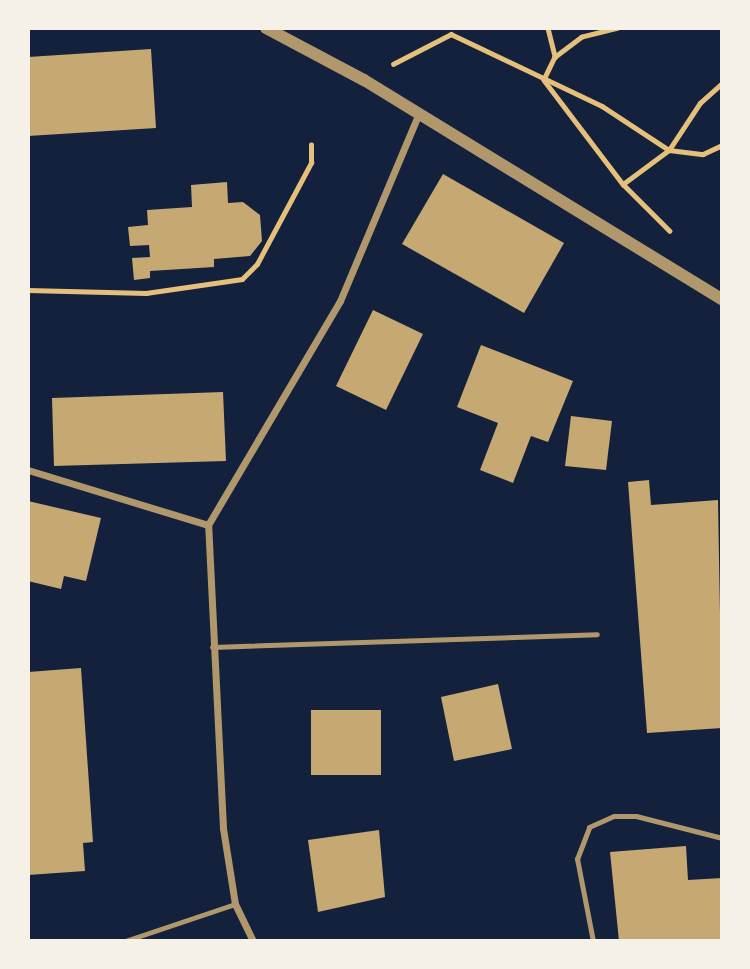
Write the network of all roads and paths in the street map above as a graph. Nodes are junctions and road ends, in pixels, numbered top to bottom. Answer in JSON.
{"nodes":[{"id":1,"x":266,"y":28,"type":"edge"},
{"id":2,"x":548,"y":28,"type":"edge"},
{"id":3,"x":618,"y":28,"type":"edge"},
{"id":4,"x":555,"y":57,"type":"junction"},
{"id":5,"x":364,"y":79,"type":"junction"},
{"id":6,"x":544,"y":79,"type":"junction"},
{"id":7,"x":722,"y":83,"type":"edge"},
{"id":8,"x":419,"y":113,"type":"junction"},
{"id":9,"x":311,"y":145,"type":"dead end"},
{"id":10,"x":722,"y":145,"type":"edge"},
{"id":11,"x":669,"y":150,"type":"junction"},
{"id":12,"x":624,"y":184,"type":"junction"},
{"id":13,"x":679,"y":241,"type":"dead end"},
{"id":14,"x":28,"y":290,"type":"edge"},
{"id":15,"x":722,"y":299,"type":"edge"},
{"id":16,"x":28,"y":470,"type":"edge"},
{"id":17,"x":208,"y":525,"type":"junction"},
{"id":18,"x":597,"y":634,"type":"dead end"},
{"id":19,"x":212,"y":647,"type":"junction"},
{"id":20,"x":722,"y":838,"type":"edge"},
{"id":21,"x":235,"y":904,"type":"junction"},
{"id":22,"x":125,"y":941,"type":"edge"},
{"id":23,"x":253,"y":941,"type":"edge"},
{"id":24,"x":593,"y":941,"type":"edge"}],
"edges":[{"from":1,"to":5,"type":"street"},
{"from":2,"to":4,"type":"path"},
{"from":3,"to":4,"type":"path"},
{"from":4,"to":6,"type":"path"},
{"from":5,"to":6,"type":"path"},
{"from":5,"to":8,"type":"street"},
{"from":6,"to":11,"type":"path"},
{"from":6,"to":12,"type":"path"},
{"from":7,"to":11,"type":"path"},
{"from":8,"to":15,"type":"street"},
{"from":8,"to":17,"type":"street"},
{"from":9,"to":14,"type":"path"},
{"from":10,"to":11,"type":"path"},
{"from":11,"to":12,"type":"path"},
{"from":12,"to":13,"type":"path"},
{"from":16,"to":17,"type":"street"},
{"from":17,"to":19,"type":"street"},
{"from":18,"to":19,"type":"lane"},
{"from":19,"to":21,"type":"street"},
{"from":20,"to":24,"type":"lane"},
{"from":21,"to":22,"type":"lane"},
{"from":21,"to":23,"type":"street"}]}
